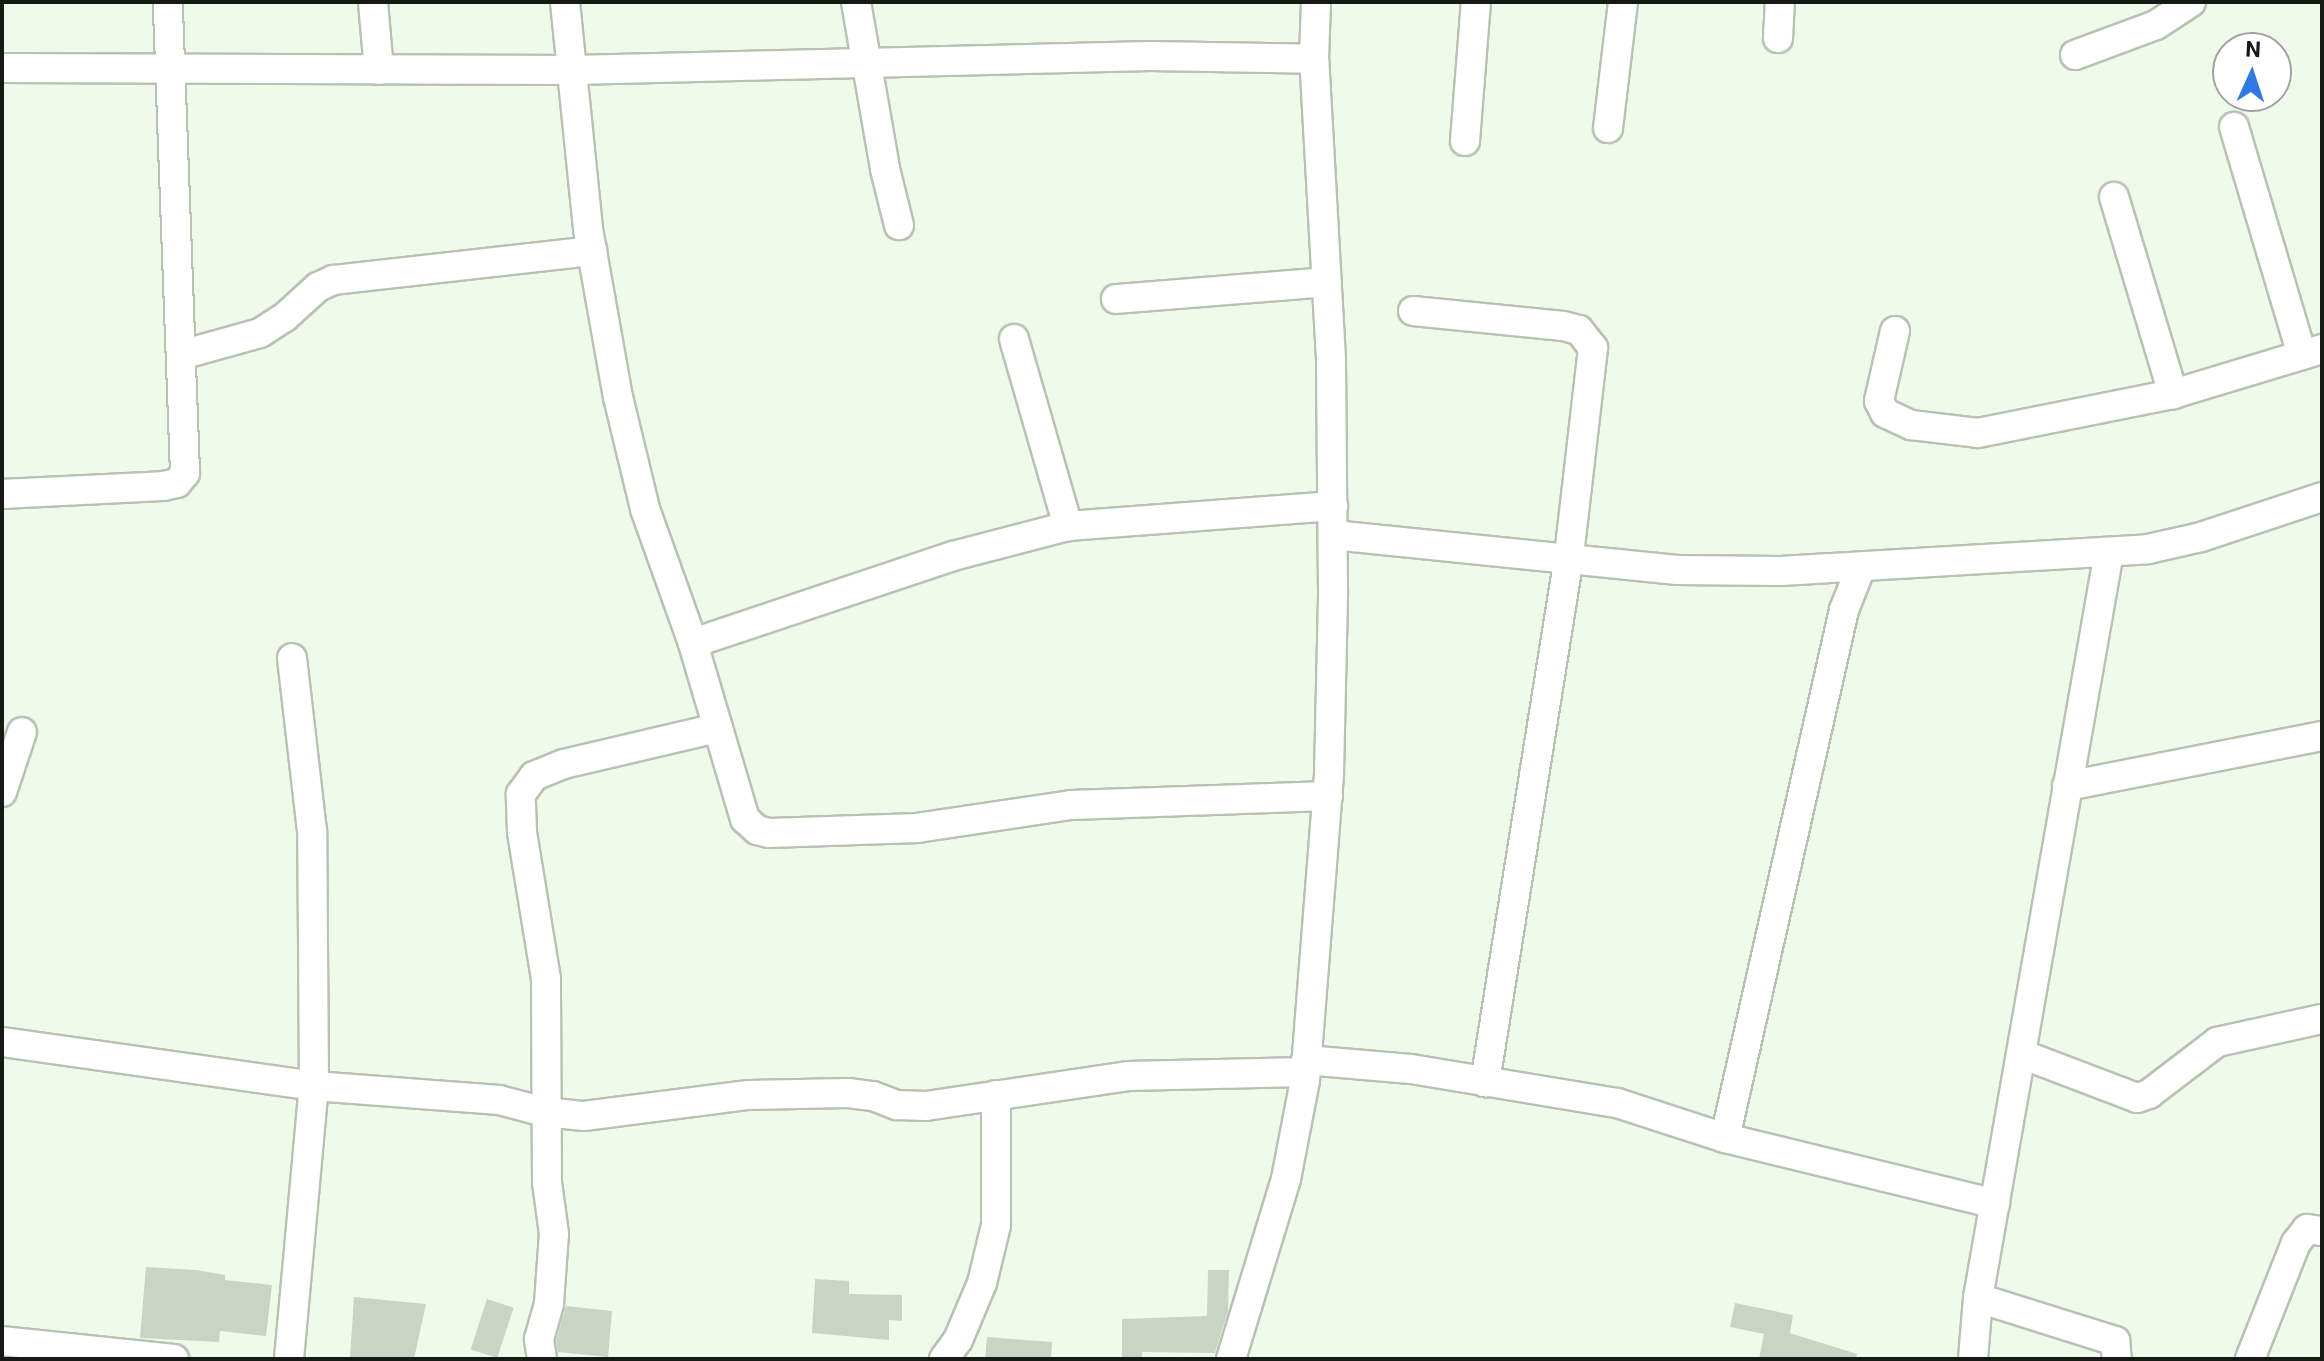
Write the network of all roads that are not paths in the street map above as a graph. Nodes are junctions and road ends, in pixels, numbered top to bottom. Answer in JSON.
{"nodes":[{"id":1,"x":168,"y":2,"type":"edge"},
{"id":2,"x":373,"y":2,"type":"edge"},
{"id":3,"x":565,"y":2,"type":"edge"},
{"id":4,"x":856,"y":2,"type":"edge"},
{"id":5,"x":1316,"y":2,"type":"edge"},
{"id":6,"x":1476,"y":2,"type":"edge"},
{"id":7,"x":1623,"y":2,"type":"edge"},
{"id":8,"x":1780,"y":2,"type":"edge"},
{"id":9,"x":2191,"y":2,"type":"edge"},
{"id":10,"x":1778,"y":38,"type":"dead end"},
{"id":11,"x":2075,"y":55,"type":"dead end"},
{"id":12,"x":1314,"y":59,"type":"junction"},
{"id":13,"x":867,"y":63,"type":"junction"},
{"id":14,"x":2,"y":68,"type":"edge"},
{"id":15,"x":171,"y":70,"type":"junction"},
{"id":16,"x":379,"y":70,"type":"junction"},
{"id":17,"x":573,"y":70,"type":"junction"},
{"id":18,"x":2234,"y":127,"type":"dead end"},
{"id":19,"x":1608,"y":128,"type":"dead end"},
{"id":20,"x":1465,"y":141,"type":"dead end"},
{"id":21,"x":2114,"y":197,"type":"dead end"},
{"id":22,"x":899,"y":225,"type":"dead end"},
{"id":23,"x":592,"y":251,"type":"junction"},
{"id":24,"x":1326,"y":282,"type":"junction"},
{"id":25,"x":1116,"y":299,"type":"dead end"},
{"id":26,"x":1413,"y":311,"type":"dead end"},
{"id":27,"x":1895,"y":331,"type":"dead end"},
{"id":28,"x":1014,"y":339,"type":"dead end"},
{"id":29,"x":2312,"y":352,"type":"edge"},
{"id":30,"x":181,"y":355,"type":"junction"},
{"id":31,"x":2173,"y":394,"type":"junction"},
{"id":32,"x":2,"y":494,"type":"edge"},
{"id":33,"x":2322,"y":497,"type":"edge"},
{"id":34,"x":1333,"y":506,"type":"junction"},
{"id":35,"x":1068,"y":526,"type":"junction"},
{"id":36,"x":1333,"y":535,"type":"junction"},
{"id":37,"x":2109,"y":552,"type":"junction"},
{"id":38,"x":1569,"y":557,"type":"junction"},
{"id":39,"x":1861,"y":567,"type":"junction"},
{"id":40,"x":693,"y":643,"type":"junction"},
{"id":41,"x":292,"y":658,"type":"dead end"},
{"id":42,"x":718,"y":728,"type":"junction"},
{"id":43,"x":22,"y":732,"type":"dead end"},
{"id":44,"x":2322,"y":736,"type":"edge"},
{"id":45,"x":2067,"y":786,"type":"junction"},
{"id":46,"x":2,"y":792,"type":"edge"},
{"id":47,"x":1328,"y":796,"type":"junction"},
{"id":48,"x":2322,"y":1019,"type":"edge"},
{"id":49,"x":2,"y":1042,"type":"edge"},
{"id":50,"x":2024,"y":1055,"type":"junction"},
{"id":51,"x":1306,"y":1066,"type":"junction"},
{"id":52,"x":1485,"y":1082,"type":"junction"},
{"id":53,"x":314,"y":1086,"type":"junction"},
{"id":54,"x":996,"y":1095,"type":"junction"},
{"id":55,"x":545,"y":1112,"type":"junction"},
{"id":56,"x":1725,"y":1138,"type":"junction"},
{"id":57,"x":1995,"y":1204,"type":"junction"},
{"id":58,"x":2322,"y":1231,"type":"edge"},
{"id":59,"x":1978,"y":1298,"type":"junction"},
{"id":60,"x":2,"y":1341,"type":"edge"},
{"id":61,"x":1238,"y":1357,"type":"edge"},
{"id":62,"x":2120,"y":1358,"type":"edge"},
{"id":63,"x":174,"y":1359,"type":"edge"},
{"id":64,"x":289,"y":1359,"type":"edge"},
{"id":65,"x":542,"y":1359,"type":"edge"},
{"id":66,"x":944,"y":1359,"type":"edge"},
{"id":67,"x":1973,"y":1359,"type":"edge"},
{"id":68,"x":2250,"y":1359,"type":"edge"}],
"edges":[{"from":1,"to":15,"type":"street"},
{"from":2,"to":16,"type":"street"},
{"from":3,"to":17,"type":"street"},
{"from":4,"to":13,"type":"street"},
{"from":5,"to":12,"type":"street"},
{"from":6,"to":20,"type":"street"},
{"from":7,"to":19,"type":"street"},
{"from":8,"to":10,"type":"street"},
{"from":9,"to":11,"type":"street"},
{"from":12,"to":13,"type":"street"},
{"from":12,"to":24,"type":"street"},
{"from":13,"to":17,"type":"street"},
{"from":13,"to":22,"type":"street"},
{"from":14,"to":15,"type":"street"},
{"from":15,"to":16,"type":"street"},
{"from":15,"to":30,"type":"street"},
{"from":16,"to":17,"type":"street"},
{"from":17,"to":23,"type":"street"},
{"from":18,"to":29,"type":"street"},
{"from":21,"to":31,"type":"street"},
{"from":23,"to":30,"type":"street"},
{"from":23,"to":40,"type":"street"},
{"from":24,"to":25,"type":"street"},
{"from":24,"to":34,"type":"street"},
{"from":26,"to":38,"type":"street"},
{"from":27,"to":31,"type":"street"},
{"from":28,"to":35,"type":"street"},
{"from":29,"to":31,"type":"street"},
{"from":30,"to":32,"type":"street"},
{"from":33,"to":37,"type":"street"},
{"from":34,"to":35,"type":"street"},
{"from":34,"to":36,"type":"street"},
{"from":35,"to":40,"type":"street"},
{"from":36,"to":38,"type":"street"},
{"from":36,"to":47,"type":"street"},
{"from":37,"to":39,"type":"street"},
{"from":37,"to":45,"type":"street"},
{"from":38,"to":39,"type":"street"},
{"from":38,"to":52,"type":"street"},
{"from":39,"to":56,"type":"street"},
{"from":40,"to":42,"type":"street"},
{"from":41,"to":53,"type":"street"},
{"from":42,"to":47,"type":"street"},
{"from":42,"to":55,"type":"street"},
{"from":43,"to":46,"type":"street"},
{"from":44,"to":45,"type":"street"},
{"from":45,"to":50,"type":"street"},
{"from":47,"to":51,"type":"street"},
{"from":48,"to":50,"type":"street"},
{"from":49,"to":53,"type":"street"},
{"from":50,"to":57,"type":"street"},
{"from":51,"to":52,"type":"street"},
{"from":51,"to":54,"type":"street"},
{"from":51,"to":61,"type":"street"},
{"from":52,"to":56,"type":"street"},
{"from":53,"to":55,"type":"street"},
{"from":53,"to":64,"type":"street"},
{"from":54,"to":55,"type":"street"},
{"from":54,"to":66,"type":"street"},
{"from":55,"to":65,"type":"street"},
{"from":56,"to":57,"type":"street"},
{"from":57,"to":59,"type":"street"},
{"from":58,"to":68,"type":"street"},
{"from":59,"to":62,"type":"street"},
{"from":59,"to":67,"type":"street"},
{"from":60,"to":63,"type":"street"}]}
